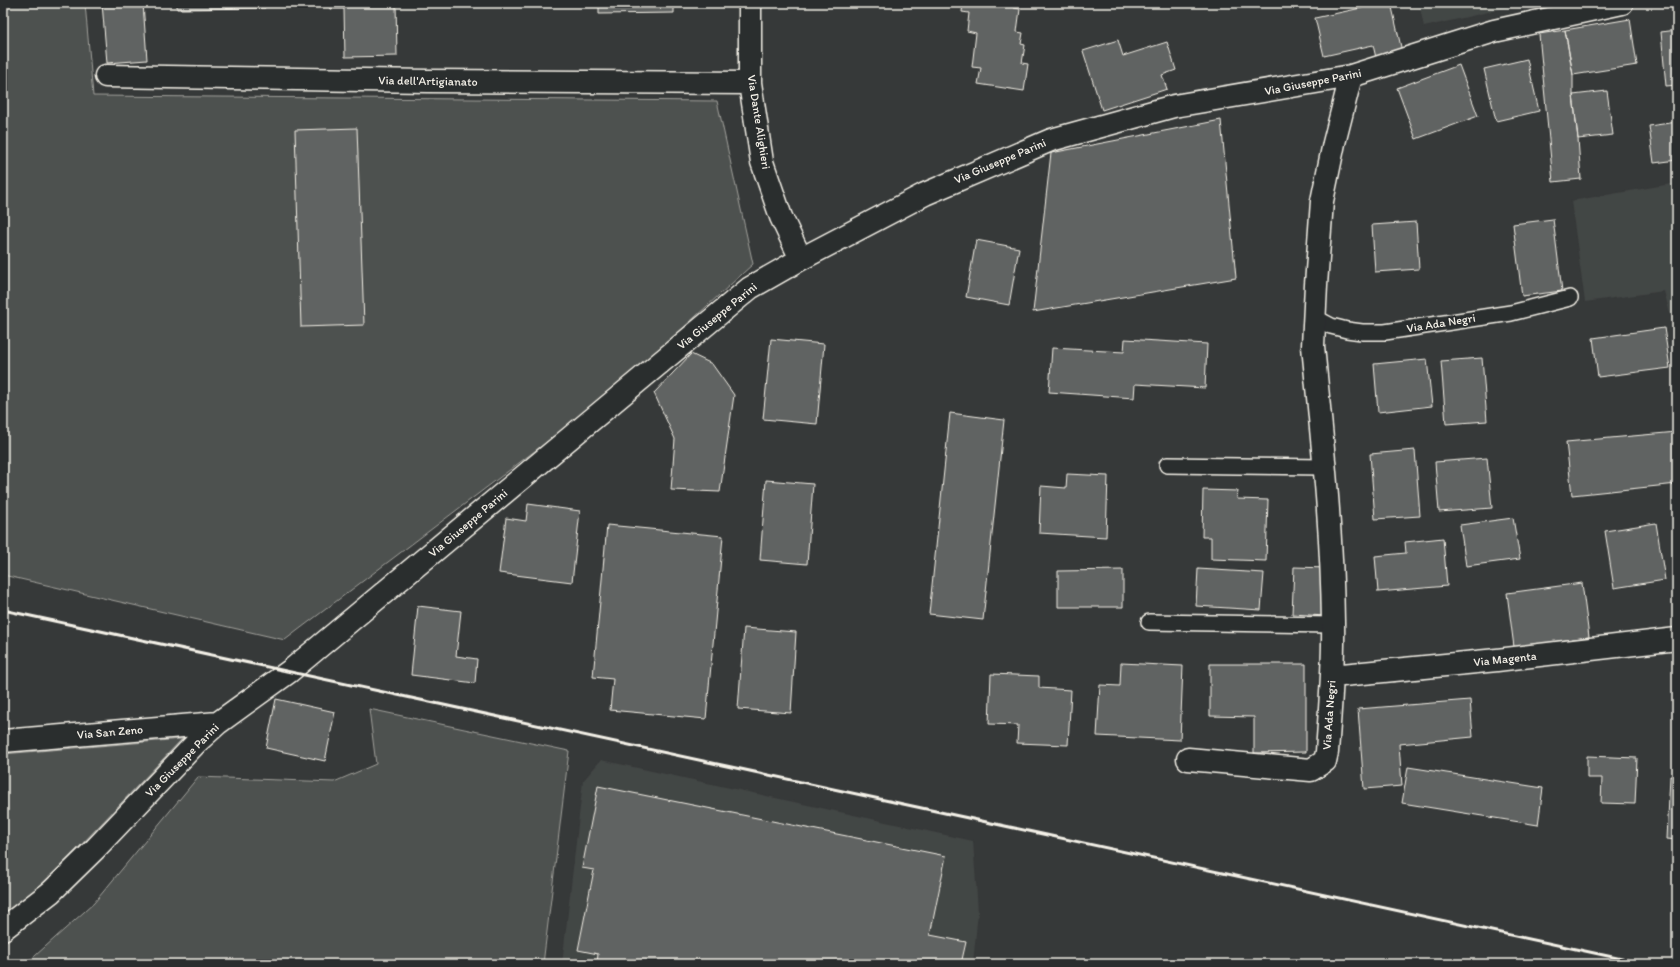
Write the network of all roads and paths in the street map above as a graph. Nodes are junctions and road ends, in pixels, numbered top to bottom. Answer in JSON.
{"nodes":[{"id":1,"x":750,"y":3,"type":"edge"},
{"id":2,"x":1622,"y":3,"type":"edge"},
{"id":3,"x":106,"y":76,"type":"dead end"},
{"id":4,"x":1351,"y":76,"type":"junction"},
{"id":5,"x":750,"y":83,"type":"junction"},
{"id":6,"x":801,"y":259,"type":"junction"},
{"id":7,"x":1570,"y":298,"type":"dead end"},
{"id":8,"x":1314,"y":317,"type":"junction"},
{"id":9,"x":1167,"y":465,"type":"dead end"},
{"id":10,"x":1324,"y":467,"type":"junction"},
{"id":11,"x":1149,"y":622,"type":"dead end"},
{"id":12,"x":1333,"y":625,"type":"junction"},
{"id":13,"x":1677,"y":639,"type":"edge"},
{"id":14,"x":1332,"y":676,"type":"junction"},
{"id":15,"x":218,"y":724,"type":"junction"},
{"id":16,"x":3,"y":741,"type":"edge"},
{"id":17,"x":1188,"y":759,"type":"dead end"},
{"id":18,"x":3,"y":929,"type":"edge"}],
"edges":[{"from":1,"to":5,"type":"street","name":"Via Dante Alighieri"},
{"from":2,"to":4,"type":"street","name":"Via Giuseppe Parini"},
{"from":3,"to":5,"type":"street","name":"Via dell'Artigianato"},
{"from":4,"to":6,"type":"street","name":"Via Giuseppe Parini"},
{"from":4,"to":8,"type":"street","name":"Via Ada Negri"},
{"from":5,"to":6,"type":"street","name":"Via Dante Alighieri"},
{"from":6,"to":15,"type":"street","name":"Via Giuseppe Parini"},
{"from":7,"to":8,"type":"lane","name":"Via Ada Negri"},
{"from":8,"to":10,"type":"street","name":"Via Ada Negri"},
{"from":9,"to":10,"type":"lane"},
{"from":10,"to":12,"type":"street","name":"Via Ada Negri"},
{"from":11,"to":12,"type":"lane"},
{"from":12,"to":14,"type":"street","name":"Via Ada Negri"},
{"from":13,"to":14,"type":"street","name":"Via Magenta"},
{"from":14,"to":17,"type":"street","name":"Via Ada Negri"},
{"from":15,"to":16,"type":"street","name":"Via San Zeno"},
{"from":15,"to":18,"type":"street","name":"Via Giuseppe Parini"}]}
